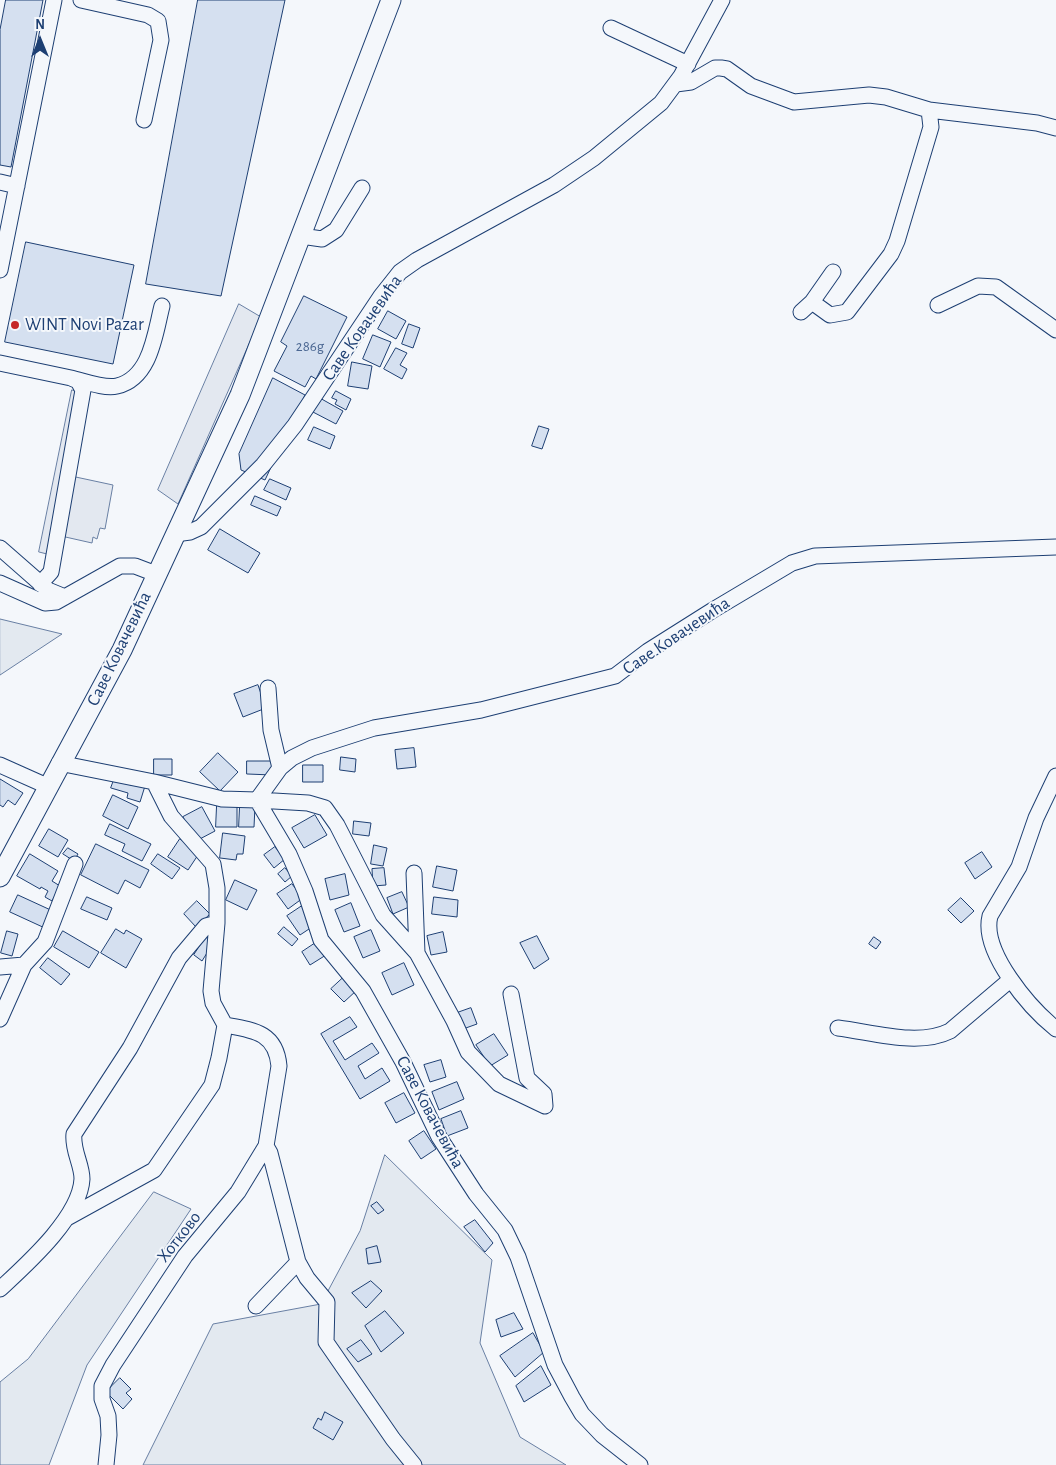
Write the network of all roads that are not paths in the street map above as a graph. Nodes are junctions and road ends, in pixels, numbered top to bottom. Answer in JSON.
{"nodes":[{"id":1,"x":54,"y":0,"type":"edge"},
{"id":2,"x":81,"y":0,"type":"edge"},
{"id":3,"x":391,"y":0,"type":"edge"},
{"id":4,"x":722,"y":0,"type":"edge"},
{"id":5,"x":612,"y":28,"type":"dead end"},
{"id":6,"x":688,"y":64,"type":"junction"},
{"id":7,"x":676,"y":84,"type":"junction"},
{"id":8,"x":929,"y":110,"type":"junction"},
{"id":9,"x":144,"y":120,"type":"dead end"},
{"id":10,"x":1056,"y":128,"type":"edge"},
{"id":11,"x":0,"y":182,"type":"edge"},
{"id":12,"x":17,"y":186,"type":"junction"},
{"id":13,"x":362,"y":188,"type":"dead end"},
{"id":14,"x":301,"y":236,"type":"junction"},
{"id":15,"x":0,"y":270,"type":"edge"},
{"id":16,"x":833,"y":272,"type":"dead end"},
{"id":17,"x":938,"y":305,"type":"dead end"},
{"id":18,"x":162,"y":306,"type":"dead end"},
{"id":19,"x":1056,"y":330,"type":"edge"},
{"id":20,"x":0,"y":363,"type":"edge"},
{"id":21,"x":71,"y":378,"type":"junction"},
{"id":22,"x":175,"y":534,"type":"junction"},
{"id":23,"x":1056,"y":547,"type":"edge"},
{"id":24,"x":0,"y":548,"type":"edge"},
{"id":25,"x":156,"y":574,"type":"junction"},
{"id":26,"x":0,"y":583,"type":"edge"},
{"id":27,"x":40,"y":584,"type":"junction"},
{"id":28,"x":65,"y":597,"type":"junction"},
{"id":29,"x":268,"y":688,"type":"dead end"},
{"id":30,"x":59,"y":763,"type":"junction"},
{"id":31,"x":0,"y":765,"type":"edge"},
{"id":32,"x":280,"y":768,"type":"junction"},
{"id":33,"x":1056,"y":776,"type":"edge"},
{"id":34,"x":154,"y":782,"type":"junction"},
{"id":35,"x":47,"y":786,"type":"junction"},
{"id":36,"x":257,"y":800,"type":"junction"},
{"id":37,"x":75,"y":864,"type":"dead end"},
{"id":38,"x":414,"y":873,"type":"dead end"},
{"id":39,"x":0,"y":877,"type":"edge"},
{"id":40,"x":217,"y":923,"type":"junction"},
{"id":41,"x":416,"y":953,"type":"junction"},
{"id":42,"x":24,"y":965,"type":"junction"},
{"id":43,"x":0,"y":967,"type":"edge"},
{"id":44,"x":1010,"y":980,"type":"junction"},
{"id":45,"x":510,"y":994,"type":"dead end"},
{"id":46,"x":0,"y":1020,"type":"edge"},
{"id":47,"x":225,"y":1026,"type":"junction"},
{"id":48,"x":838,"y":1028,"type":"dead end"},
{"id":49,"x":1056,"y":1029,"type":"edge"},
{"id":50,"x":266,"y":1146,"type":"junction"},
{"id":51,"x":66,"y":1218,"type":"junction"},
{"id":52,"x":298,"y":1262,"type":"junction"},
{"id":53,"x":0,"y":1289,"type":"edge"},
{"id":54,"x":256,"y":1306,"type":"dead end"},
{"id":55,"x":106,"y":1465,"type":"edge"},
{"id":56,"x":414,"y":1465,"type":"edge"},
{"id":57,"x":640,"y":1465,"type":"edge"}],
"edges":[{"from":1,"to":12,"type":"street"},
{"from":2,"to":9,"type":"street"},
{"from":3,"to":14,"type":"main road","name":"Саве Ковачевића"},
{"from":4,"to":6,"type":"street","name":"Саве Ковачевића"},
{"from":5,"to":6,"type":"street"},
{"from":6,"to":7,"type":"street","name":"Саве Ковачевића"},
{"from":7,"to":8,"type":"street"},
{"from":7,"to":22,"type":"street","name":"Саве Ковачевића"},
{"from":8,"to":10,"type":"street"},
{"from":8,"to":16,"type":"street"},
{"from":11,"to":12,"type":"street"},
{"from":12,"to":15,"type":"street"},
{"from":13,"to":14,"type":"street"},
{"from":14,"to":22,"type":"main road","name":"Саве Ковачевића"},
{"from":17,"to":19,"type":"street"},
{"from":18,"to":21,"type":"street"},
{"from":20,"to":21,"type":"street"},
{"from":21,"to":27,"type":"street"},
{"from":22,"to":25,"type":"main road","name":"Саве Ковачевића"},
{"from":23,"to":32,"type":"street","name":"Саве Ковачевића"},
{"from":24,"to":27,"type":"street"},
{"from":25,"to":28,"type":"street"},
{"from":25,"to":30,"type":"main road","name":"Саве Ковачевића"},
{"from":26,"to":28,"type":"street"},
{"from":27,"to":28,"type":"street"},
{"from":29,"to":32,"type":"street"},
{"from":30,"to":34,"type":"street"},
{"from":30,"to":35,"type":"main road","name":"Саве Ковачевића"},
{"from":31,"to":35,"type":"street"},
{"from":32,"to":36,"type":"street","name":"Саве Ковачевића"},
{"from":33,"to":44,"type":"street"},
{"from":34,"to":36,"type":"street"},
{"from":34,"to":40,"type":"street"},
{"from":35,"to":39,"type":"main road","name":"Саве Ковачевића"},
{"from":36,"to":41,"type":"street"},
{"from":36,"to":57,"type":"street","name":"Саве Ковачевића"},
{"from":37,"to":42,"type":"street"},
{"from":38,"to":41,"type":"street"},
{"from":40,"to":47,"type":"street"},
{"from":40,"to":51,"type":"street"},
{"from":41,"to":45,"type":"street"},
{"from":42,"to":43,"type":"street"},
{"from":42,"to":46,"type":"street"},
{"from":44,"to":48,"type":"street"},
{"from":44,"to":49,"type":"street"},
{"from":47,"to":50,"type":"street"},
{"from":47,"to":51,"type":"street"},
{"from":50,"to":52,"type":"street"},
{"from":50,"to":55,"type":"street","name":"Хотково"},
{"from":51,"to":53,"type":"street"},
{"from":52,"to":54,"type":"street"},
{"from":52,"to":56,"type":"street"}]}
